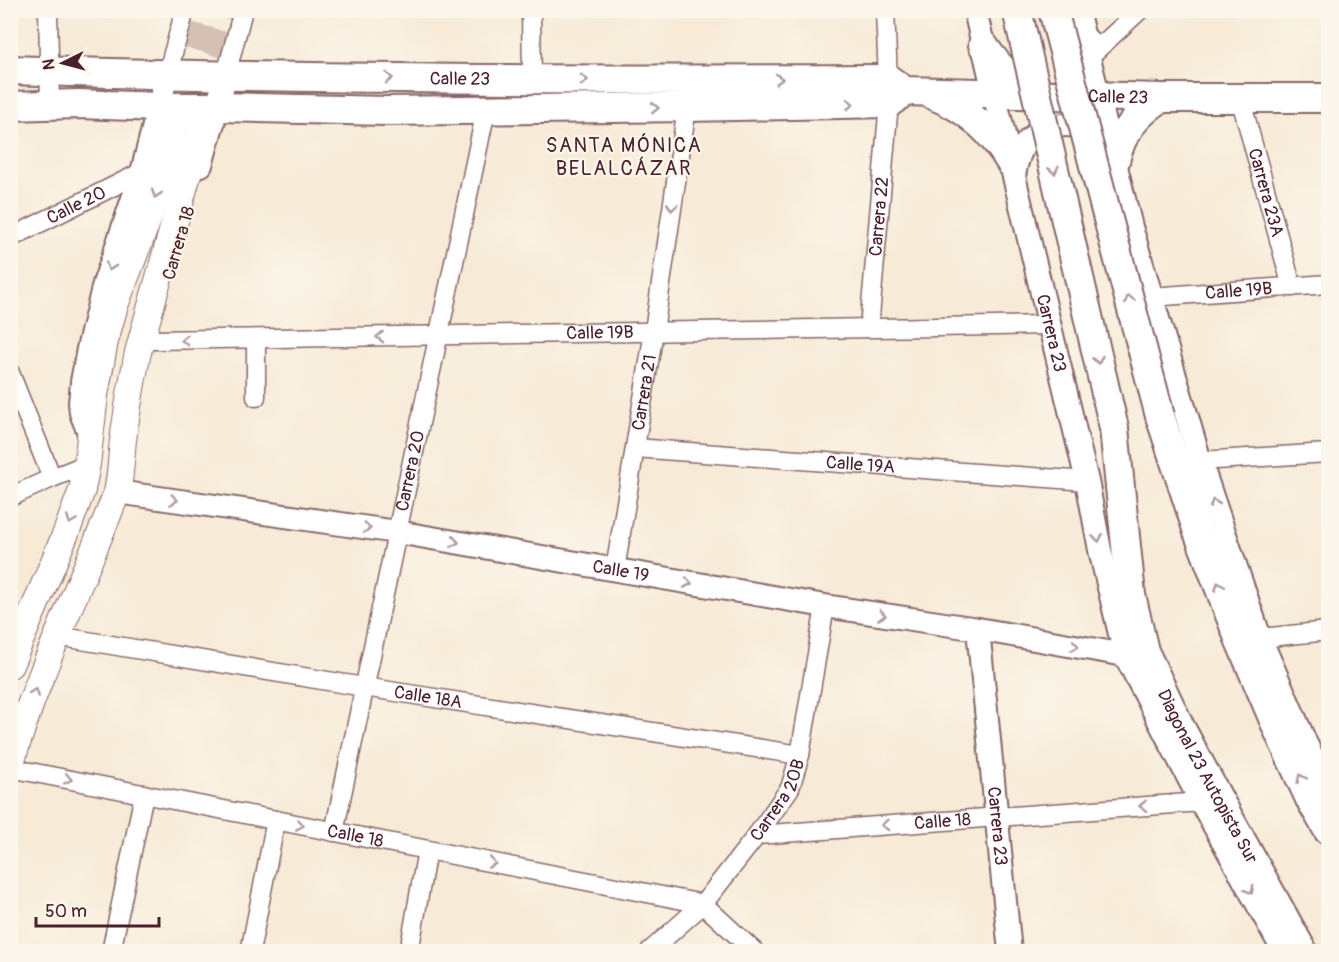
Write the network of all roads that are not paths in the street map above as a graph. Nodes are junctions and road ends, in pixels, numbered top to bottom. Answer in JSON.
{"nodes":[{"id":1,"x":48,"y":10,"type":"edge"},
{"id":2,"x":185,"y":10,"type":"edge"},
{"id":3,"x":243,"y":10,"type":"edge"},
{"id":4,"x":531,"y":10,"type":"edge"},
{"id":5,"x":885,"y":10,"type":"edge"},
{"id":6,"x":975,"y":10,"type":"edge"},
{"id":7,"x":1017,"y":10,"type":"edge"},
{"id":8,"x":1053,"y":10,"type":"edge"},
{"id":9,"x":1077,"y":10,"type":"edge"},
{"id":10,"x":1140,"y":10,"type":"edge"},
{"id":11,"x":983,"y":45,"type":"junction"},
{"id":12,"x":1087,"y":50,"type":"junction"},
{"id":13,"x":10,"y":70,"type":"edge"},
{"id":14,"x":50,"y":72,"type":"junction"},
{"id":15,"x":167,"y":75,"type":"junction"},
{"id":16,"x":226,"y":75,"type":"junction"},
{"id":17,"x":330,"y":77,"type":"junction"},
{"id":18,"x":532,"y":80,"type":"junction"},
{"id":19,"x":902,"y":91,"type":"junction"},
{"id":20,"x":994,"y":93,"type":"junction"},
{"id":21,"x":1030,"y":94,"type":"junction"},
{"id":22,"x":1062,"y":95,"type":"junction"},
{"id":23,"x":1098,"y":96,"type":"junction"},
{"id":24,"x":1240,"y":97,"type":"junction"},
{"id":25,"x":1161,"y":98,"type":"junction"},
{"id":26,"x":1329,"y":98,"type":"edge"},
{"id":27,"x":50,"y":105,"type":"junction"},
{"id":28,"x":10,"y":106,"type":"edge"},
{"id":29,"x":687,"y":107,"type":"junction"},
{"id":30,"x":486,"y":110,"type":"junction"},
{"id":31,"x":364,"y":111,"type":"junction"},
{"id":32,"x":186,"y":123,"type":"junction"},
{"id":33,"x":1114,"y":157,"type":"junction"},
{"id":34,"x":1012,"y":170,"type":"junction"},
{"id":35,"x":142,"y":172,"type":"junction"},
{"id":36,"x":10,"y":238,"type":"edge"},
{"id":37,"x":1329,"y":284,"type":"edge"},
{"id":38,"x":1292,"y":287,"type":"junction"},
{"id":39,"x":1151,"y":297,"type":"junction"},
{"id":40,"x":1050,"y":325,"type":"junction"},
{"id":41,"x":869,"y":328,"type":"junction"},
{"id":42,"x":654,"y":331,"type":"junction"},
{"id":43,"x":439,"y":336,"type":"junction"},
{"id":44,"x":255,"y":339,"type":"junction"},
{"id":45,"x":152,"y":340,"type":"junction"},
{"id":46,"x":10,"y":373,"type":"edge"},
{"id":47,"x":256,"y":397,"type":"dead end"},
{"id":48,"x":90,"y":435,"type":"junction"},
{"id":49,"x":635,"y":448,"type":"junction"},
{"id":50,"x":1329,"y":453,"type":"edge"},
{"id":51,"x":1200,"y":461,"type":"junction"},
{"id":52,"x":87,"y":464,"type":"junction"},
{"id":53,"x":52,"y":478,"type":"junction"},
{"id":54,"x":1087,"y":481,"type":"junction"},
{"id":55,"x":118,"y":484,"type":"junction"},
{"id":56,"x":10,"y":497,"type":"edge"},
{"id":57,"x":397,"y":532,"type":"junction"},
{"id":58,"x":615,"y":570,"type":"junction"},
{"id":59,"x":825,"y":606,"type":"junction"},
{"id":60,"x":978,"y":629,"type":"junction"},
{"id":61,"x":1329,"y":631,"type":"edge"},
{"id":62,"x":57,"y":636,"type":"junction"},
{"id":63,"x":1250,"y":639,"type":"junction"},
{"id":64,"x":1135,"y":653,"type":"junction"},
{"id":65,"x":10,"y":665,"type":"edge"},
{"id":66,"x":364,"y":687,"type":"junction"},
{"id":67,"x":800,"y":755,"type":"junction"},
{"id":68,"x":10,"y":767,"type":"edge"},
{"id":69,"x":1329,"y":789,"type":"edge"},
{"id":70,"x":144,"y":794,"type":"junction"},
{"id":71,"x":1201,"y":802,"type":"junction"},
{"id":72,"x":997,"y":817,"type":"junction"},
{"id":73,"x":276,"y":820,"type":"junction"},
{"id":74,"x":1329,"y":830,"type":"edge"},
{"id":75,"x":334,"y":832,"type":"junction"},
{"id":76,"x":757,"y":835,"type":"junction"},
{"id":77,"x":426,"y":850,"type":"junction"},
{"id":78,"x":703,"y":904,"type":"junction"},
{"id":79,"x":111,"y":951,"type":"edge"},
{"id":80,"x":250,"y":951,"type":"edge"},
{"id":81,"x":409,"y":951,"type":"edge"},
{"id":82,"x":650,"y":951,"type":"edge"},
{"id":83,"x":754,"y":951,"type":"edge"},
{"id":84,"x":1010,"y":951,"type":"edge"},
{"id":85,"x":1286,"y":951,"type":"edge"}],
"edges":[{"from":1,"to":14,"type":"street"},
{"from":2,"to":15,"type":"street","name":"Carrera 18"},
{"from":3,"to":16,"type":"street","name":"Carrera 18"},
{"from":4,"to":18,"type":"street"},
{"from":5,"to":19,"type":"street","name":"Carrera 22"},
{"from":6,"to":11,"type":"street","name":"Carrera 23"},
{"from":7,"to":64,"type":"main road","name":"Diagonal 23 Autopista Sur","one_way":true,"bridge":true},
{"from":63,"to":8,"type":"main road","one_way":true,"bridge":true},
{"from":9,"to":12,"type":"street"},
{"from":10,"to":12,"type":"street"},
{"from":11,"to":20,"type":"street","name":"Carrera 23"},
{"from":11,"to":21,"type":"main road"},
{"from":12,"to":22,"type":"main road"},
{"from":12,"to":23,"type":"street"},
{"from":13,"to":14,"type":"main road","name":"Calle 23"},
{"from":14,"to":15,"type":"main road","name":"Calle 23"},
{"from":14,"to":27,"type":"street"},
{"from":15,"to":16,"type":"main road","name":"Calle 23"},
{"from":15,"to":32,"type":"street","name":"Carrera 18"},
{"from":16,"to":17,"type":"main road","name":"Calle 23"},
{"from":16,"to":32,"type":"street","name":"Carrera 18"},
{"from":17,"to":18,"type":"main road","name":"Calle 23","one_way":true},
{"from":17,"to":31,"type":"main road"},
{"from":18,"to":19,"type":"main road","name":"Calle 23","one_way":true},
{"from":19,"to":20,"type":"main road","name":"Calle 23"},
{"from":29,"to":19,"type":"main road","name":"Calle 23","one_way":true},
{"from":19,"to":34,"type":"main road"},
{"from":19,"to":41,"type":"street","name":"Carrera 22"},
{"from":20,"to":21,"type":"main road","name":"Calle 23"},
{"from":20,"to":34,"type":"street","name":"Carrera 23"},
{"from":21,"to":22,"type":"main road","name":"Calle 23"},
{"from":22,"to":23,"type":"main road","name":"Calle 23"},
{"from":23,"to":25,"type":"main road","name":"Calle 23"},
{"from":23,"to":33,"type":"street"},
{"from":24,"to":25,"type":"main road","name":"Calle 23"},
{"from":24,"to":26,"type":"main road","name":"Calle 23"},
{"from":24,"to":38,"type":"street","name":"Carrera 23A"},
{"from":25,"to":33,"type":"main road"},
{"from":27,"to":28,"type":"main road","name":"Calle 23"},
{"from":27,"to":32,"type":"main road","name":"Calle 23"},
{"from":30,"to":29,"type":"main road","name":"Calle 23","one_way":true},
{"from":29,"to":42,"type":"street","name":"Carrera 21","one_way":true},
{"from":30,"to":31,"type":"main road","name":"Calle 23"},
{"from":30,"to":43,"type":"street","name":"Carrera 20"},
{"from":31,"to":32,"type":"main road","name":"Calle 23"},
{"from":32,"to":35,"type":"street","name":"Carrera 18"},
{"from":32,"to":45,"type":"street","name":"Carrera 18"},
{"from":32,"to":48,"type":"main road","name":"Carrera 18","one_way":true},
{"from":32,"to":55,"type":"main road","name":"Carrera 18"},
{"from":33,"to":34,"type":"street"},
{"from":33,"to":39,"type":"street"},
{"from":34,"to":40,"type":"street","name":"Carrera 23"},
{"from":35,"to":36,"type":"street","name":"Calle 20"},
{"from":35,"to":48,"type":"street","name":"Carrera 18","one_way":true},
{"from":37,"to":38,"type":"street","name":"Calle 19B"},
{"from":38,"to":39,"type":"street","name":"Calle 19B"},
{"from":39,"to":51,"type":"street"},
{"from":40,"to":41,"type":"street","name":"Calle 19B"},
{"from":40,"to":54,"type":"street","name":"Carrera 23"},
{"from":41,"to":42,"type":"street","name":"Calle 19B"},
{"from":42,"to":43,"type":"street","name":"Calle 19B"},
{"from":42,"to":49,"type":"street","name":"Carrera 21"},
{"from":43,"to":44,"type":"street","name":"Calle 19B","one_way":true},
{"from":43,"to":57,"type":"street","name":"Carrera 20"},
{"from":44,"to":45,"type":"street","name":"Calle 19B","one_way":true},
{"from":44,"to":47,"type":"street"},
{"from":45,"to":55,"type":"street","name":"Carrera 18"},
{"from":46,"to":53,"type":"street"},
{"from":48,"to":52,"type":"main road","name":"Carrera 18"},
{"from":49,"to":54,"type":"street","name":"Calle 19A"},
{"from":49,"to":58,"type":"street","name":"Carrera 21"},
{"from":50,"to":51,"type":"street"},
{"from":63,"to":51,"type":"street","one_way":true},
{"from":52,"to":53,"type":"street"},
{"from":52,"to":65,"type":"main road","name":"Carrera 18","one_way":true},
{"from":53,"to":56,"type":"street"},
{"from":54,"to":64,"type":"street","name":"Carrera 23","one_way":true},
{"from":55,"to":57,"type":"street","name":"Calle 19","one_way":true},
{"from":55,"to":62,"type":"main road","name":"Carrera 18"},
{"from":57,"to":58,"type":"street","name":"Calle 19","one_way":true},
{"from":57,"to":66,"type":"street","name":"Carrera 20"},
{"from":58,"to":59,"type":"street","name":"Calle 19","one_way":true},
{"from":59,"to":60,"type":"street","name":"Calle 19","one_way":true},
{"from":59,"to":67,"type":"street","name":"Carrera 20B"},
{"from":60,"to":64,"type":"street","name":"Calle 19","one_way":true},
{"from":60,"to":72,"type":"street","name":"Carrera 23"},
{"from":61,"to":63,"type":"street"},
{"from":62,"to":66,"type":"street","name":"Calle 18A"},
{"from":68,"to":62,"type":"main road","name":"Carrera 18","one_way":true},
{"from":63,"to":69,"type":"street"},
{"from":74,"to":63,"type":"main road","one_way":true},
{"from":64,"to":71,"type":"street","name":"Carrera 23"},
{"from":64,"to":85,"type":"main road","name":"Diagonal 23 Autopista Sur"},
{"from":66,"to":67,"type":"street","name":"Calle 18A"},
{"from":66,"to":75,"type":"street","name":"Carrera 20"},
{"from":67,"to":76,"type":"street","name":"Carrera 20B"},
{"from":68,"to":70,"type":"street","name":"Calle 18","one_way":true},
{"from":70,"to":73,"type":"street","name":"Calle 18"},
{"from":70,"to":79,"type":"street"},
{"from":71,"to":72,"type":"street","name":"Calle 18","one_way":true},
{"from":71,"to":85,"type":"street","name":"Carrera 23","one_way":true},
{"from":72,"to":76,"type":"street","name":"Calle 18","one_way":true},
{"from":72,"to":84,"type":"street","name":"Carrera 23"},
{"from":73,"to":75,"type":"street","name":"Calle 18","one_way":true},
{"from":73,"to":80,"type":"street"},
{"from":75,"to":77,"type":"street","name":"Calle 18"},
{"from":76,"to":78,"type":"street","name":"Carrera 20B"},
{"from":77,"to":78,"type":"street","name":"Calle 18","one_way":true},
{"from":77,"to":81,"type":"street"},
{"from":78,"to":82,"type":"street","name":"Carrera 20B"},
{"from":78,"to":83,"type":"street"}]}
